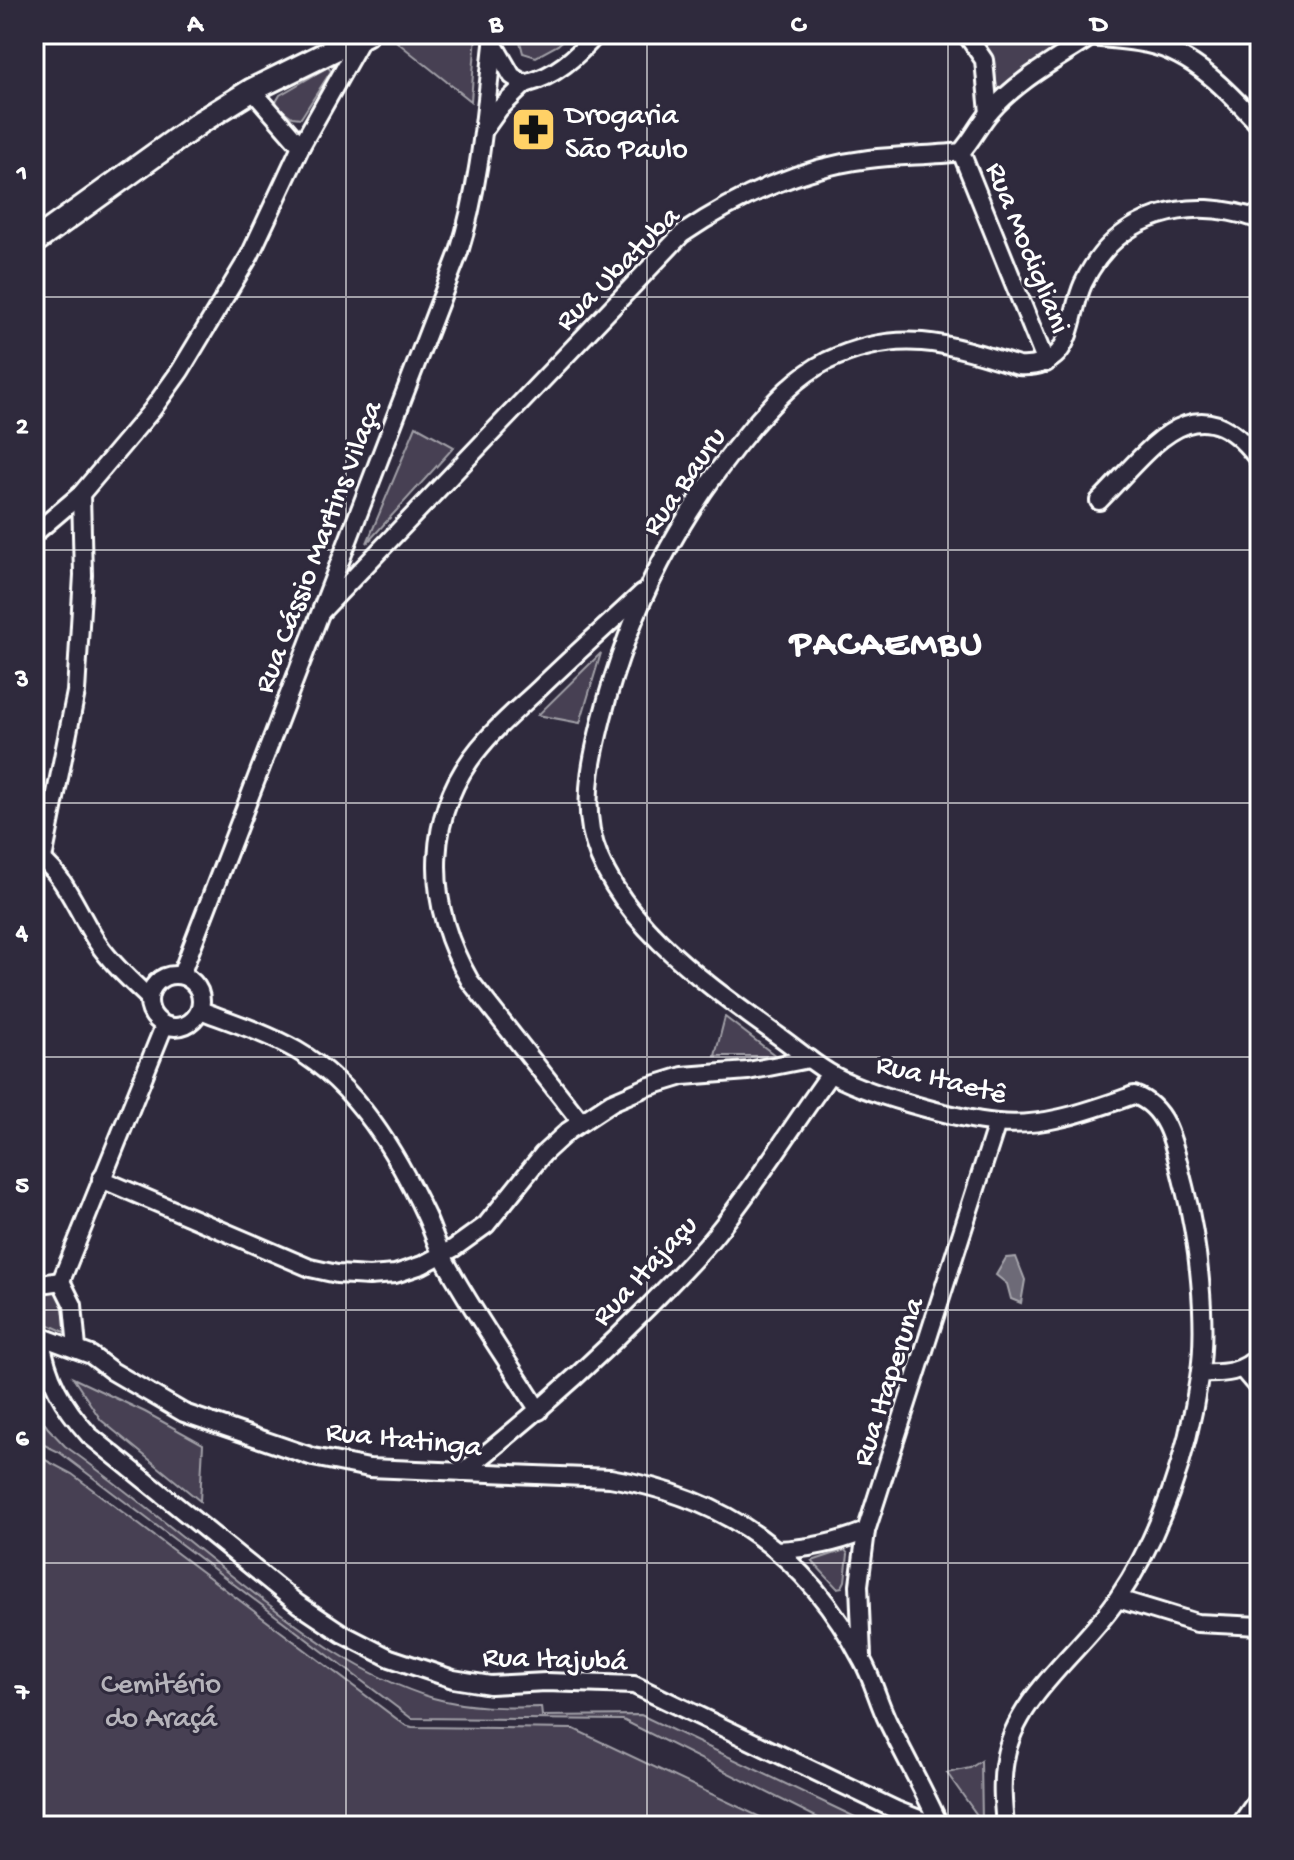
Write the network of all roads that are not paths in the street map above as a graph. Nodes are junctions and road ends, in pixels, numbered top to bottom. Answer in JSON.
{"nodes":[{"id":1,"x":597,"y":34,"type":"edge"},
{"id":2,"x":966,"y":34,"type":"edge"},
{"id":3,"x":1060,"y":34,"type":"edge"},
{"id":4,"x":365,"y":35,"type":"edge"},
{"id":5,"x":1089,"y":38,"type":"junction"},
{"id":6,"x":492,"y":40,"type":"edge"},
{"id":7,"x":525,"y":84,"type":"junction"},
{"id":8,"x":252,"y":90,"type":"junction"},
{"id":9,"x":989,"y":113,"type":"junction"},
{"id":10,"x":1260,"y":126,"type":"edge"},
{"id":11,"x":483,"y":131,"type":"junction"},
{"id":12,"x":301,"y":146,"type":"junction"},
{"id":13,"x":961,"y":152,"type":"junction"},
{"id":14,"x":1260,"y":220,"type":"edge"},
{"id":15,"x":34,"y":242,"type":"edge"},
{"id":16,"x":1046,"y":363,"type":"junction"},
{"id":17,"x":1260,"y":462,"type":"edge"},
{"id":18,"x":81,"y":494,"type":"junction"},
{"id":19,"x":1099,"y":501,"type":"dead end"},
{"id":20,"x":34,"y":534,"type":"edge"},
{"id":21,"x":645,"y":590,"type":"junction"},
{"id":22,"x":321,"y":612,"type":"junction"},
{"id":23,"x":38,"y":857,"type":"edge"},
{"id":24,"x":181,"y":975,"type":"junction"},
{"id":25,"x":148,"y":997,"type":"junction"},
{"id":26,"x":200,"y":1010,"type":"junction"},
{"id":27,"x":164,"y":1026,"type":"junction"},
{"id":28,"x":809,"y":1059,"type":"junction"},
{"id":29,"x":830,"y":1074,"type":"junction"},
{"id":30,"x":581,"y":1122,"type":"junction"},
{"id":31,"x":997,"y":1123,"type":"junction"},
{"id":32,"x":101,"y":1179,"type":"junction"},
{"id":33,"x":442,"y":1255,"type":"junction"},
{"id":34,"x":61,"y":1281,"type":"junction"},
{"id":35,"x":34,"y":1285,"type":"edge"},
{"id":36,"x":38,"y":1336,"type":"edge"},
{"id":37,"x":77,"y":1348,"type":"junction"},
{"id":38,"x":1260,"y":1355,"type":"edge"},
{"id":39,"x":1243,"y":1370,"type":"junction"},
{"id":40,"x":1200,"y":1373,"type":"junction"},
{"id":41,"x":1260,"y":1390,"type":"edge"},
{"id":42,"x":539,"y":1411,"type":"junction"},
{"id":43,"x":463,"y":1472,"type":"junction"},
{"id":44,"x":866,"y":1531,"type":"junction"},
{"id":45,"x":777,"y":1550,"type":"junction"},
{"id":46,"x":1118,"y":1599,"type":"junction"},
{"id":47,"x":1260,"y":1626,"type":"edge"},
{"id":48,"x":863,"y":1660,"type":"junction"},
{"id":49,"x":1260,"y":1803,"type":"edge"},
{"id":50,"x":938,"y":1826,"type":"edge"},
{"id":51,"x":1005,"y":1826,"type":"edge"},
{"id":52,"x":1244,"y":1826,"type":"edge"}],
"edges":[{"from":1,"to":7,"type":"street"},
{"from":2,"to":9,"type":"street"},
{"from":3,"to":5,"type":"street"},
{"from":4,"to":8,"type":"main road"},
{"from":4,"to":12,"type":"street"},
{"from":5,"to":9,"type":"street"},
{"from":5,"to":10,"type":"street"},
{"from":6,"to":7,"type":"street"},
{"from":6,"to":11,"type":"street","name":"Rua Cássio Martins Vilaça"},
{"from":7,"to":11,"type":"street"},
{"from":8,"to":12,"type":"street"},
{"from":8,"to":15,"type":"main road"},
{"from":9,"to":13,"type":"street"},
{"from":11,"to":22,"type":"street","name":"Rua Cássio Martins Vilaça"},
{"from":12,"to":18,"type":"street"},
{"from":13,"to":16,"type":"street","name":"Rua Modigliani"},
{"from":13,"to":22,"type":"street","name":"Rua Ubatuba"},
{"from":14,"to":16,"type":"street"},
{"from":16,"to":21,"type":"street","name":"Rua Bauru"},
{"from":17,"to":19,"type":"street"},
{"from":18,"to":20,"type":"street"},
{"from":18,"to":23,"type":"street"},
{"from":21,"to":28,"type":"street","name":"Rua Bauru"},
{"from":21,"to":30,"type":"street"},
{"from":22,"to":24,"type":"street","name":"Rua Cássio Martins Vilaça"},
{"from":23,"to":25,"type":"street"},
{"from":24,"to":25,"type":"street"},
{"from":24,"to":26,"type":"street"},
{"from":25,"to":27,"type":"street"},
{"from":26,"to":27,"type":"street"},
{"from":26,"to":33,"type":"street"},
{"from":27,"to":32,"type":"street"},
{"from":28,"to":29,"type":"street","name":"Rua Bauru"},
{"from":28,"to":30,"type":"street"},
{"from":29,"to":31,"type":"street","name":"Rua Itaetê"},
{"from":29,"to":42,"type":"street","name":"Rua Itajaçu"},
{"from":30,"to":33,"type":"street"},
{"from":31,"to":40,"type":"street","name":"Rua Itaetê"},
{"from":31,"to":44,"type":"street","name":"Rua Itaperuna"},
{"from":32,"to":33,"type":"street"},
{"from":32,"to":34,"type":"street"},
{"from":33,"to":42,"type":"street"},
{"from":34,"to":35,"type":"street"},
{"from":34,"to":37,"type":"street"},
{"from":36,"to":37,"type":"street","name":"Rua Itatinga"},
{"from":36,"to":50,"type":"street","name":"Rua Itajubá"},
{"from":37,"to":43,"type":"street","name":"Rua Itatinga"},
{"from":38,"to":39,"type":"street"},
{"from":39,"to":40,"type":"street"},
{"from":39,"to":41,"type":"street"},
{"from":40,"to":46,"type":"street"},
{"from":42,"to":43,"type":"street","name":"Rua Itajaçu"},
{"from":43,"to":45,"type":"street","name":"Rua Itatinga"},
{"from":44,"to":45,"type":"street"},
{"from":44,"to":48,"type":"street","name":"Rua Itaperuna"},
{"from":45,"to":48,"type":"street","name":"Rua Itatinga"},
{"from":46,"to":47,"type":"street"},
{"from":46,"to":51,"type":"street"},
{"from":48,"to":50,"type":"street","name":"Rua Itatinga"},
{"from":49,"to":52,"type":"main road"}]}
